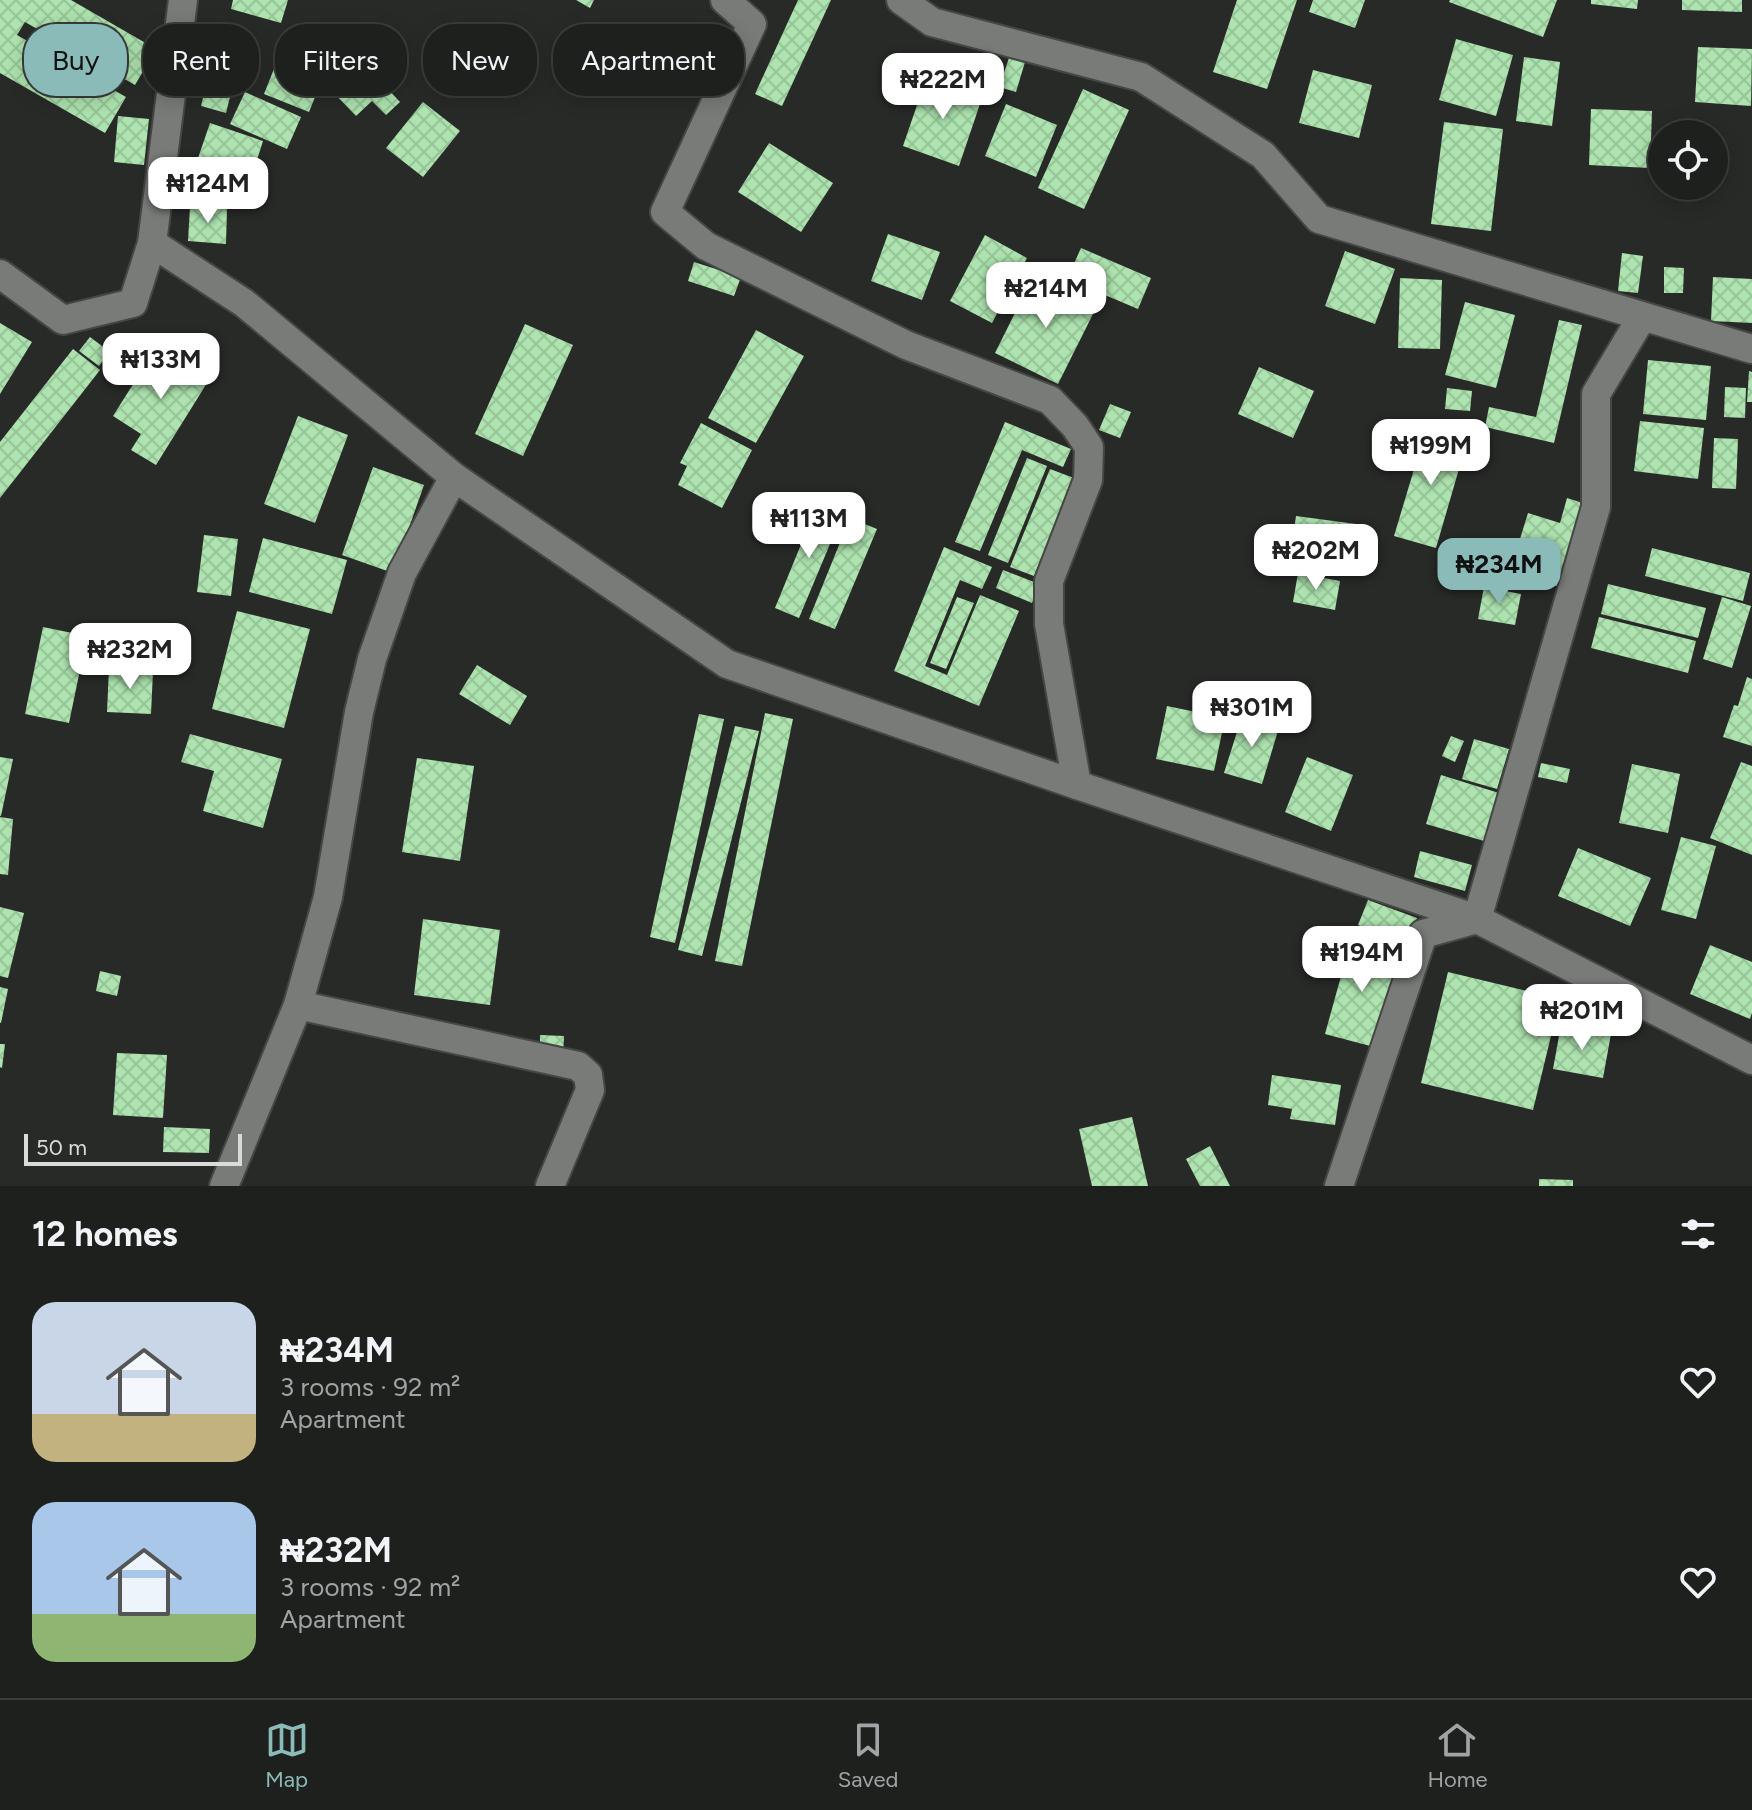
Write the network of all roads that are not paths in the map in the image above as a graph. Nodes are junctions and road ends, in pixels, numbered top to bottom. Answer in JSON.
{"nodes":[{"id":1,"x":183,"y":0,"type":"edge"},
{"id":2,"x":725,"y":0,"type":"edge"},
{"id":3,"x":901,"y":0,"type":"edge"},
{"id":4,"x":152,"y":243,"type":"junction"},
{"id":5,"x":0,"y":274,"type":"edge"},
{"id":6,"x":1642,"y":317,"type":"junction"},
{"id":7,"x":1752,"y":349,"type":"edge"},
{"id":8,"x":454,"y":477,"type":"junction"},
{"id":9,"x":1077,"y":785,"type":"junction"},
{"id":10,"x":1477,"y":919,"type":"junction"},
{"id":11,"x":298,"y":1005,"type":"junction"},
{"id":12,"x":1752,"y":1060,"type":"edge"},
{"id":13,"x":224,"y":1186,"type":"edge"},
{"id":14,"x":550,"y":1186,"type":"edge"},
{"id":15,"x":1339,"y":1186,"type":"edge"}],
"edges":[{"from":1,"to":4,"type":"street"},
{"from":2,"to":9,"type":"street"},
{"from":3,"to":6,"type":"street"},
{"from":4,"to":5,"type":"street"},
{"from":4,"to":8,"type":"street"},
{"from":6,"to":7,"type":"street"},
{"from":6,"to":10,"type":"street"},
{"from":8,"to":9,"type":"street"},
{"from":8,"to":11,"type":"street"},
{"from":9,"to":10,"type":"street"},
{"from":10,"to":12,"type":"street"},
{"from":10,"to":15,"type":"street"},
{"from":11,"to":13,"type":"street"},
{"from":11,"to":14,"type":"street"}]}
